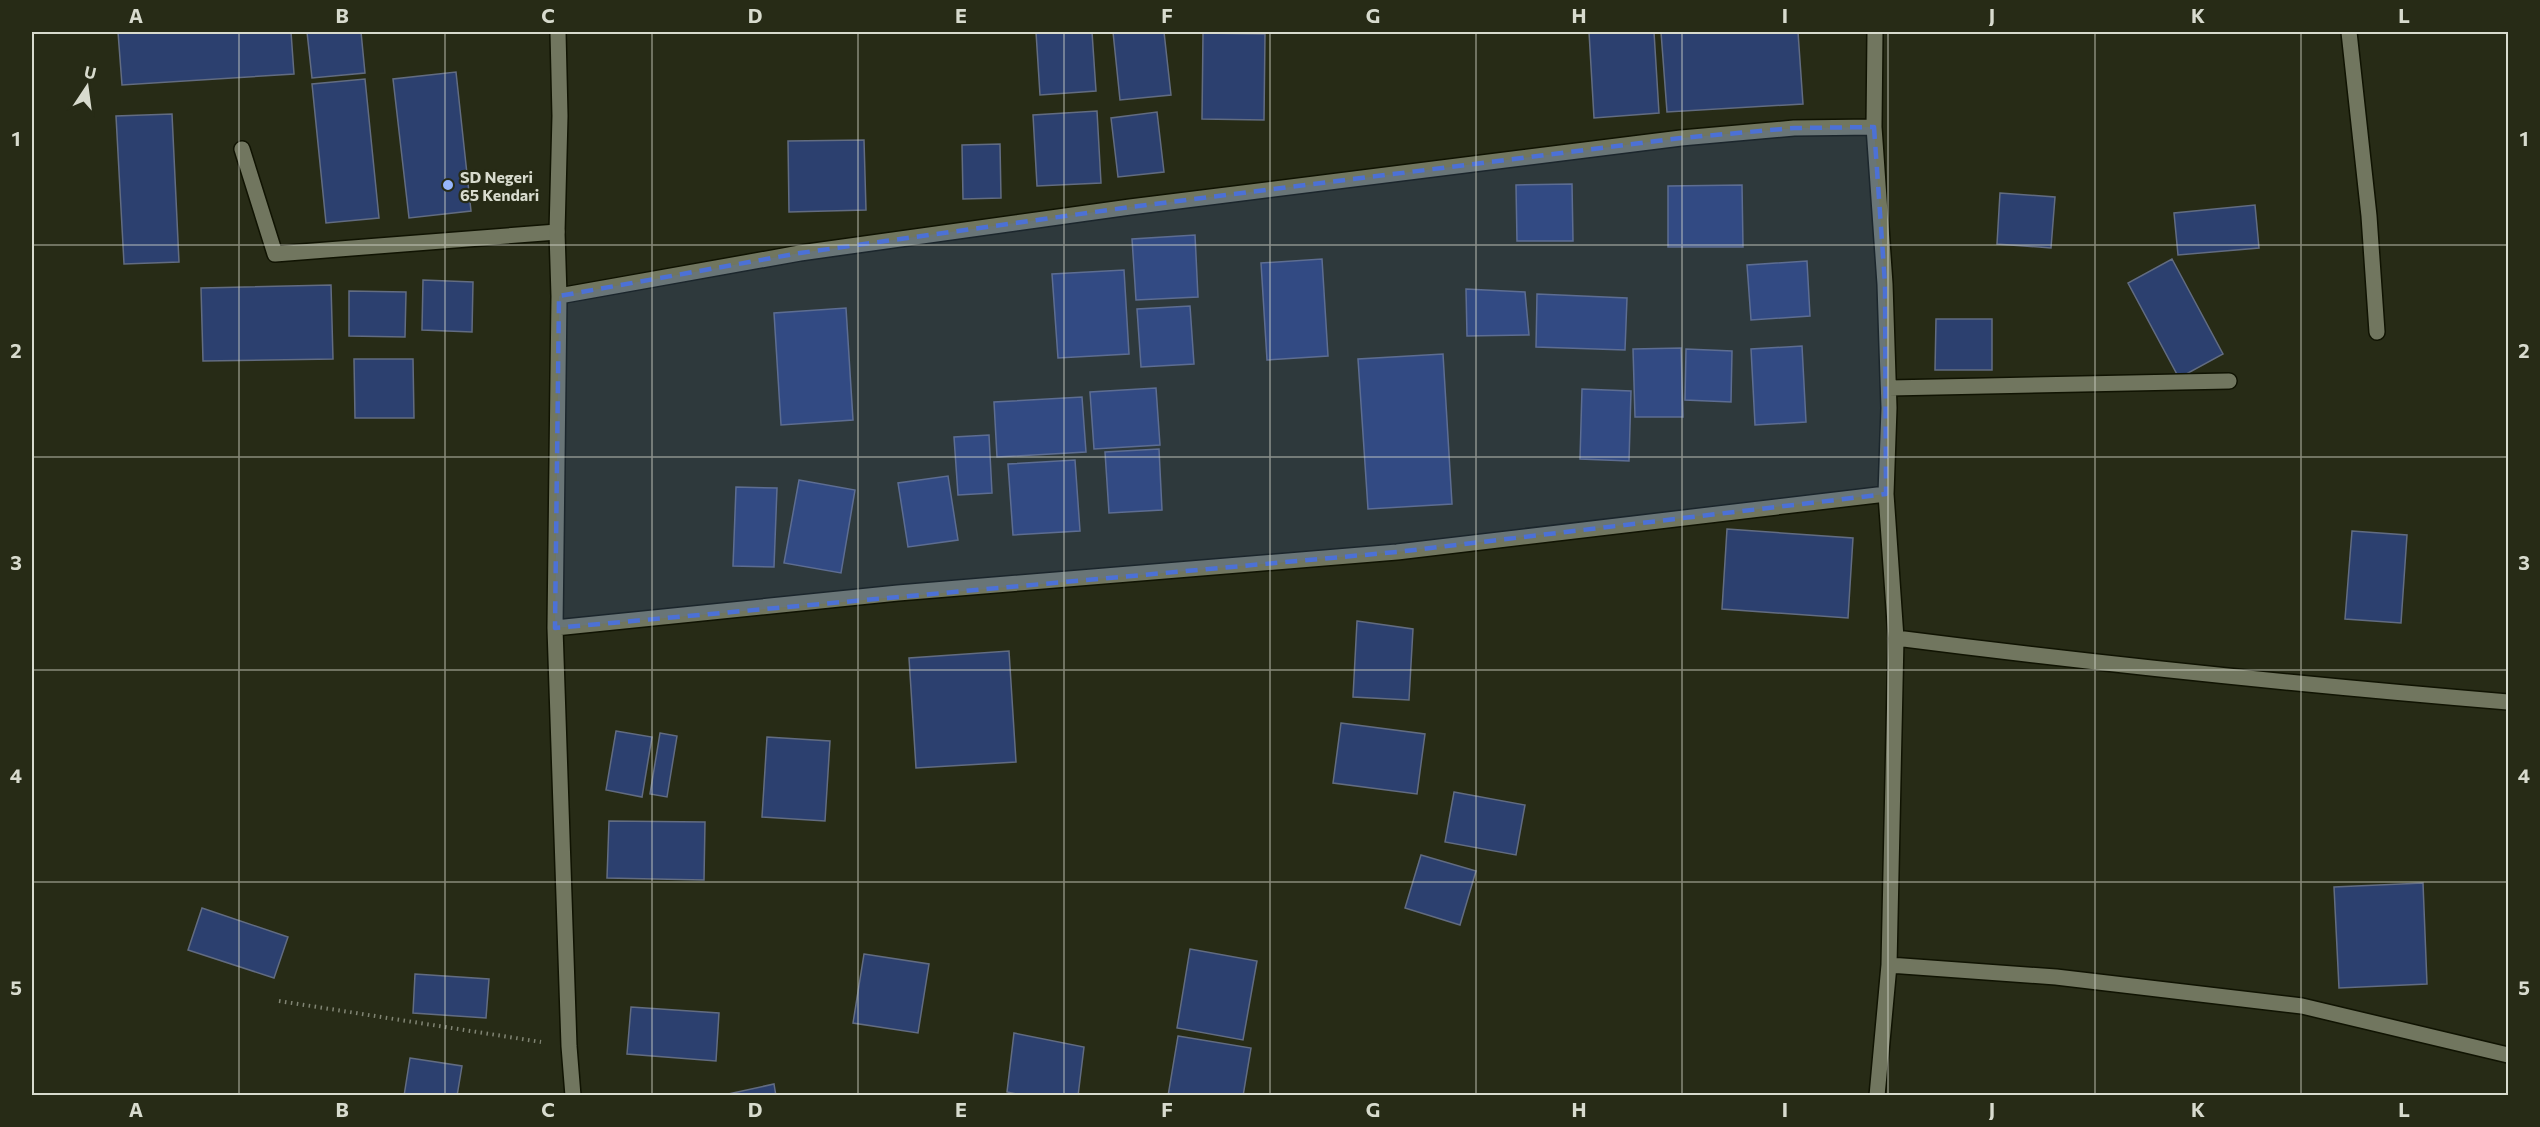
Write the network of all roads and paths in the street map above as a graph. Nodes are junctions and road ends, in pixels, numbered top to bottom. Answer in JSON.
{"nodes":[{"id":1,"x":558,"y":32,"type":"edge"},
{"id":2,"x":1875,"y":32,"type":"edge"},
{"id":3,"x":2349,"y":32,"type":"edge"},
{"id":4,"x":1874,"y":127,"type":"junction"},
{"id":5,"x":242,"y":149,"type":"dead end"},
{"id":6,"x":557,"y":232,"type":"junction"},
{"id":7,"x":559,"y":296,"type":"junction"},
{"id":8,"x":2377,"y":332,"type":"dead end"},
{"id":9,"x":2229,"y":381,"type":"dead end"},
{"id":10,"x":1889,"y":388,"type":"junction"},
{"id":11,"x":1886,"y":494,"type":"junction"},
{"id":12,"x":555,"y":628,"type":"junction"},
{"id":13,"x":1896,"y":638,"type":"junction"},
{"id":14,"x":2508,"y":702,"type":"edge"},
{"id":15,"x":1889,"y":965,"type":"junction"},
{"id":16,"x":279,"y":1001,"type":"dead end"},
{"id":17,"x":569,"y":1046,"type":"junction"},
{"id":18,"x":2508,"y":1055,"type":"edge"},
{"id":19,"x":573,"y":1095,"type":"edge"},
{"id":20,"x":1877,"y":1095,"type":"edge"}],
"edges":[{"from":1,"to":6,"type":"street"},
{"from":2,"to":4,"type":"street"},
{"from":3,"to":8,"type":"street"},
{"from":4,"to":7,"type":"street"},
{"from":4,"to":10,"type":"street"},
{"from":5,"to":6,"type":"street"},
{"from":6,"to":7,"type":"street"},
{"from":7,"to":12,"type":"street"},
{"from":9,"to":10,"type":"street"},
{"from":10,"to":11,"type":"street"},
{"from":11,"to":12,"type":"street"},
{"from":11,"to":13,"type":"street"},
{"from":12,"to":17,"type":"street"},
{"from":13,"to":14,"type":"street"},
{"from":13,"to":15,"type":"street"},
{"from":15,"to":18,"type":"street"},
{"from":15,"to":20,"type":"street"},
{"from":16,"to":17,"type":"path"},
{"from":17,"to":19,"type":"street"}]}
